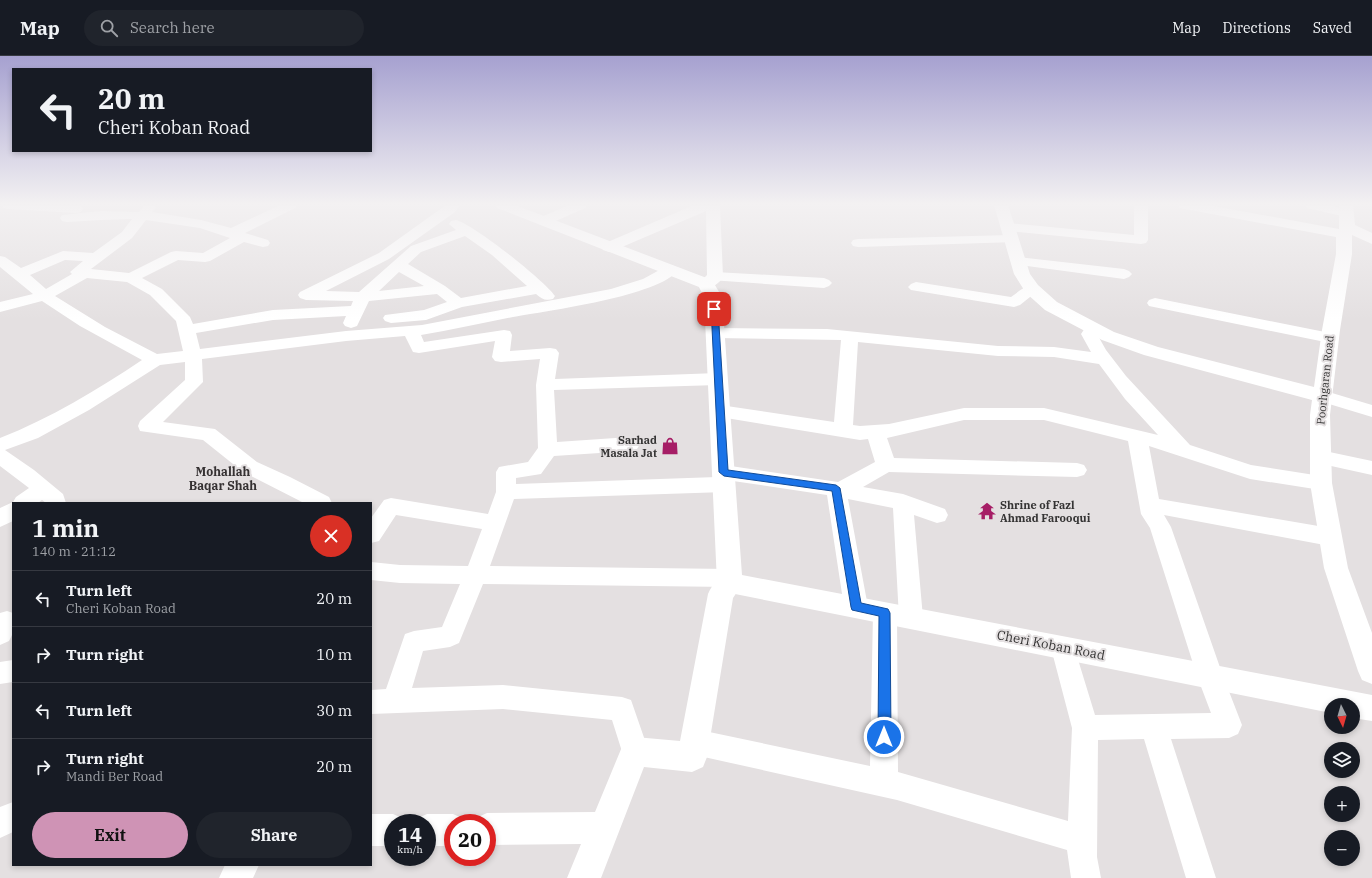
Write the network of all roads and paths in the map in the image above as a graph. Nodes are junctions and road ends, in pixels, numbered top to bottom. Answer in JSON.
{"nodes":[{"id":1,"x":116,"y":243,"type":"edge"},
{"id":2,"x":225,"y":243,"type":"edge"},
{"id":3,"x":401,"y":243,"type":"edge"},
{"id":4,"x":432,"y":243,"type":"edge"},
{"id":5,"x":485,"y":243,"type":"edge"},
{"id":6,"x":600,"y":243,"type":"edge"},
{"id":7,"x":617,"y":243,"type":"edge"},
{"id":8,"x":712,"y":243,"type":"edge"},
{"id":9,"x":1013,"y":243,"type":"edge"},
{"id":10,"x":1345,"y":243,"type":"edge"},
{"id":11,"x":609,"y":247,"type":"junction"},
{"id":12,"x":97,"y":258,"type":"junction"},
{"id":13,"x":0,"y":260,"type":"edge"},
{"id":14,"x":1018,"y":261,"type":"junction"},
{"id":15,"x":398,"y":265,"type":"junction"},
{"id":16,"x":670,"y":270,"type":"junction"},
{"id":17,"x":84,"y":273,"type":"junction"},
{"id":18,"x":20,"y":274,"type":"junction"},
{"id":19,"x":1124,"y":274,"type":"dead end"},
{"id":20,"x":130,"y":278,"type":"junction"},
{"id":21,"x":711,"y":280,"type":"junction"},
{"id":22,"x":824,"y":283,"type":"dead end"},
{"id":23,"x":916,"y":287,"type":"dead end"},
{"id":24,"x":440,"y":289,"type":"junction"},
{"id":25,"x":539,"y":289,"type":"junction"},
{"id":26,"x":1032,"y":289,"type":"junction"},
{"id":27,"x":45,"y":296,"type":"junction"},
{"id":28,"x":458,"y":303,"type":"junction"},
{"id":29,"x":1154,"y":303,"type":"dead end"},
{"id":30,"x":556,"y":305,"type":"junction"},
{"id":31,"x":0,"y":307,"type":"edge"},
{"id":32,"x":354,"y":316,"type":"junction"},
{"id":33,"x":1093,"y":328,"type":"junction"},
{"id":34,"x":186,"y":330,"type":"junction"},
{"id":35,"x":410,"y":330,"type":"junction"},
{"id":36,"x":716,"y":332,"type":"junction"},
{"id":37,"x":850,"y":336,"type":"junction"},
{"id":38,"x":1330,"y":338,"type":"junction"},
{"id":39,"x":193,"y":355,"type":"junction"},
{"id":40,"x":155,"y":360,"type":"junction"},
{"id":41,"x":1105,"y":360,"type":"junction"},
{"id":42,"x":718,"y":379,"type":"junction"},
{"id":43,"x":545,"y":385,"type":"junction"},
{"id":44,"x":1322,"y":396,"type":"junction"},
{"id":45,"x":720,"y":411,"type":"junction"},
{"id":46,"x":1372,"y":411,"type":"edge"},
{"id":47,"x":843,"y":430,"type":"junction"},
{"id":48,"x":876,"y":432,"type":"junction"},
{"id":49,"x":1137,"y":436,"type":"junction"},
{"id":50,"x":630,"y":444,"type":"dead end"},
{"id":51,"x":0,"y":445,"type":"edge"},
{"id":52,"x":548,"y":449,"type":"junction"},
{"id":53,"x":1183,"y":449,"type":"junction"},
{"id":54,"x":0,"y":456,"type":"edge"},
{"id":55,"x":1320,"y":457,"type":"junction"},
{"id":56,"x":886,"y":465,"type":"junction"},
{"id":57,"x":1372,"y":468,"type":"edge"},
{"id":58,"x":1076,"y":470,"type":"dead end"},
{"id":59,"x":724,"y":478,"type":"junction"},
{"id":60,"x":1321,"y":483,"type":"junction"},
{"id":61,"x":838,"y":489,"type":"junction"},
{"id":62,"x":506,"y":492,"type":"junction"},
{"id":63,"x":49,"y":496,"type":"edge"},
{"id":64,"x":27,"y":502,"type":"edge"},
{"id":65,"x":320,"y":502,"type":"edge"},
{"id":66,"x":903,"y":502,"type":"junction"},
{"id":67,"x":1150,"y":505,"type":"junction"},
{"id":68,"x":12,"y":511,"type":"edge"},
{"id":69,"x":937,"y":515,"type":"dead end"},
{"id":70,"x":0,"y":519,"type":"edge"},
{"id":71,"x":495,"y":523,"type":"junction"},
{"id":72,"x":372,"y":534,"type":"edge"},
{"id":73,"x":1330,"y":537,"type":"junction"},
{"id":74,"x":372,"y":571,"type":"edge"},
{"id":75,"x":476,"y":574,"type":"junction"},
{"id":76,"x":730,"y":580,"type":"junction"},
{"id":77,"x":856,"y":607,"type":"junction"},
{"id":78,"x":885,"y":613,"type":"junction"},
{"id":79,"x":911,"y":618,"type":"junction"},
{"id":80,"x":1063,"y":648,"type":"junction"},
{"id":81,"x":12,"y":671,"type":"edge"},
{"id":82,"x":1372,"y":671,"type":"edge"},
{"id":83,"x":0,"y":674,"type":"edge"},
{"id":84,"x":1210,"y":676,"type":"junction"},
{"id":85,"x":383,"y":701,"type":"edge"},
{"id":86,"x":1372,"y":708,"type":"edge"},
{"id":87,"x":1154,"y":727,"type":"junction"},
{"id":88,"x":1085,"y":728,"type":"junction"},
{"id":89,"x":695,"y":742,"type":"junction"},
{"id":90,"x":635,"y":752,"type":"junction"},
{"id":91,"x":884,"y":784,"type":"junction"},
{"id":92,"x":12,"y":817,"type":"edge"},
{"id":93,"x":0,"y":823,"type":"edge"},
{"id":94,"x":605,"y":828,"type":"junction"},
{"id":95,"x":496,"y":829,"type":"edge"},
{"id":96,"x":372,"y":830,"type":"edge"},
{"id":97,"x":384,"y":830,"type":"edge"},
{"id":98,"x":1083,"y":840,"type":"junction"},
{"id":99,"x":242,"y":866,"type":"edge"},
{"id":100,"x":236,"y":878,"type":"edge"},
{"id":101,"x":584,"y":878,"type":"edge"},
{"id":102,"x":1086,"y":878,"type":"edge"},
{"id":103,"x":1201,"y":878,"type":"edge"}],
"edges":[{"from":1,"to":12,"type":"lane"},
{"from":2,"to":20,"type":"lane"},
{"from":3,"to":32,"type":"lane"},
{"from":4,"to":15,"type":"lane"},
{"from":5,"to":25,"type":"lane"},
{"from":6,"to":11,"type":"street"},
{"from":7,"to":11,"type":"street"},
{"from":8,"to":21,"type":"street"},
{"from":9,"to":14,"type":"street"},
{"from":10,"to":38,"type":"street","name":"Poorhgaran Road"},
{"from":11,"to":16,"type":"street"},
{"from":12,"to":17,"type":"lane"},
{"from":12,"to":18,"type":"lane"},
{"from":13,"to":18,"type":"lane"},
{"from":14,"to":19,"type":"lane"},
{"from":14,"to":26,"type":"street"},
{"from":15,"to":24,"type":"lane"},
{"from":15,"to":32,"type":"lane"},
{"from":16,"to":21,"type":"street"},
{"from":16,"to":30,"type":"lane"},
{"from":17,"to":20,"type":"lane"},
{"from":17,"to":27,"type":"lane"},
{"from":18,"to":27,"type":"lane"},
{"from":20,"to":34,"type":"lane"},
{"from":21,"to":22,"type":"lane"},
{"from":21,"to":36,"type":"street"},
{"from":23,"to":26,"type":"lane"},
{"from":24,"to":28,"type":"lane"},
{"from":24,"to":32,"type":"lane"},
{"from":25,"to":28,"type":"lane"},
{"from":25,"to":30,"type":"lane"},
{"from":26,"to":33,"type":"street"},
{"from":27,"to":31,"type":"lane"},
{"from":27,"to":40,"type":"lane"},
{"from":28,"to":32,"type":"lane"},
{"from":29,"to":38,"type":"lane"},
{"from":30,"to":35,"type":"lane"},
{"from":32,"to":34,"type":"lane"},
{"from":32,"to":35,"type":"lane"},
{"from":32,"to":39,"type":"lane"},
{"from":33,"to":41,"type":"lane"},
{"from":33,"to":44,"type":"street"},
{"from":34,"to":39,"type":"lane"},
{"from":35,"to":43,"type":"lane"},
{"from":36,"to":37,"type":"lane"},
{"from":36,"to":42,"type":"street"},
{"from":37,"to":41,"type":"lane"},
{"from":37,"to":47,"type":"lane"},
{"from":38,"to":44,"type":"street","name":"Poorhgaran Road"},
{"from":39,"to":40,"type":"lane"},
{"from":39,"to":65,"type":"lane"},
{"from":40,"to":51,"type":"lane"},
{"from":41,"to":53,"type":"lane"},
{"from":42,"to":43,"type":"lane"},
{"from":42,"to":45,"type":"street"},
{"from":43,"to":52,"type":"lane"},
{"from":44,"to":46,"type":"lane"},
{"from":44,"to":55,"type":"street","name":"Poorhgaran Road"},
{"from":45,"to":47,"type":"lane"},
{"from":45,"to":59,"type":"street"},
{"from":47,"to":48,"type":"lane"},
{"from":48,"to":49,"type":"lane"},
{"from":48,"to":56,"type":"lane"},
{"from":49,"to":53,"type":"lane"},
{"from":49,"to":67,"type":"lane"},
{"from":50,"to":52,"type":"lane"},
{"from":52,"to":62,"type":"lane"},
{"from":53,"to":60,"type":"lane"},
{"from":54,"to":63,"type":"lane"},
{"from":55,"to":57,"type":"lane"},
{"from":55,"to":60,"type":"street","name":"Poorhgaran Road"},
{"from":56,"to":58,"type":"lane"},
{"from":56,"to":61,"type":"lane"},
{"from":59,"to":61,"type":"lane"},
{"from":59,"to":62,"type":"lane"},
{"from":59,"to":76,"type":"street"},
{"from":60,"to":73,"type":"street","name":"Poorhgaran Road"},
{"from":61,"to":66,"type":"lane"},
{"from":61,"to":77,"type":"lane"},
{"from":62,"to":71,"type":"lane"},
{"from":63,"to":64,"type":"lane"},
{"from":66,"to":69,"type":"lane"},
{"from":66,"to":79,"type":"lane"},
{"from":67,"to":73,"type":"lane"},
{"from":67,"to":84,"type":"lane"},
{"from":68,"to":70,"type":"lane"},
{"from":71,"to":72,"type":"lane"},
{"from":71,"to":75,"type":"lane"},
{"from":73,"to":82,"type":"street","name":"Poorhgaran Road"},
{"from":74,"to":75,"type":"lane"},
{"from":75,"to":76,"type":"lane"},
{"from":75,"to":85,"type":"lane"},
{"from":76,"to":77,"type":"street","name":"Cheri Koban Road"},
{"from":76,"to":89,"type":"street"},
{"from":77,"to":78,"type":"street","name":"Cheri Koban Road"},
{"from":78,"to":79,"type":"street","name":"Cheri Koban Road"},
{"from":78,"to":91,"type":"lane"},
{"from":79,"to":80,"type":"street","name":"Cheri Koban Road"},
{"from":80,"to":84,"type":"street","name":"Cheri Koban Road"},
{"from":80,"to":88,"type":"lane"},
{"from":81,"to":83,"type":"lane"},
{"from":84,"to":86,"type":"street","name":"Cheri Koban Road"},
{"from":84,"to":87,"type":"lane"},
{"from":85,"to":90,"type":"lane"},
{"from":87,"to":88,"type":"lane"},
{"from":87,"to":103,"type":"lane"},
{"from":88,"to":98,"type":"lane"},
{"from":89,"to":90,"type":"street"},
{"from":89,"to":91,"type":"lane"},
{"from":90,"to":94,"type":"street"},
{"from":91,"to":98,"type":"lane"},
{"from":92,"to":93,"type":"lane"},
{"from":94,"to":95,"type":"street"},
{"from":94,"to":101,"type":"street"},
{"from":96,"to":97,"type":"street"},
{"from":98,"to":102,"type":"lane"},
{"from":99,"to":100,"type":"street"}]}
